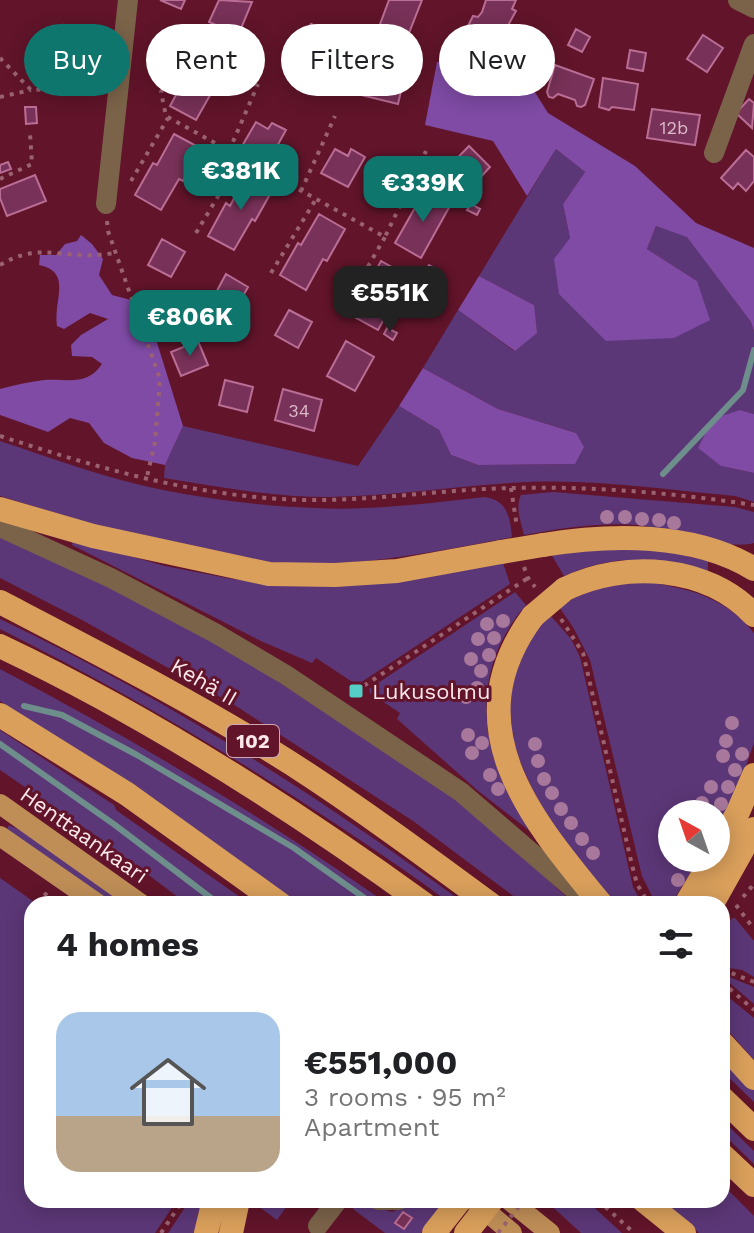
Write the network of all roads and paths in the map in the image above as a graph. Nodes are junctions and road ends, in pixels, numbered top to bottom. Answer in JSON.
{"nodes":[{"id":1,"x":128,"y":0,"type":"edge"},
{"id":2,"x":738,"y":0,"type":"edge"},
{"id":3,"x":754,"y":8,"type":"edge"},
{"id":4,"x":125,"y":24,"type":"edge"},
{"id":5,"x":754,"y":44,"type":"edge"},
{"id":6,"x":0,"y":58,"type":"edge"},
{"id":7,"x":24,"y":83,"type":"edge"},
{"id":8,"x":24,"y":92,"type":"edge"},
{"id":9,"x":118,"y":96,"type":"edge"},
{"id":10,"x":162,"y":96,"type":"edge"},
{"id":11,"x":253,"y":96,"type":"edge"},
{"id":12,"x":0,"y":97,"type":"edge"},
{"id":13,"x":335,"y":116,"type":"dead end"},
{"id":14,"x":168,"y":117,"type":"junction"},
{"id":15,"x":30,"y":133,"type":"dead end"},
{"id":16,"x":229,"y":151,"type":"junction"},
{"id":17,"x":426,"y":151,"type":"dead end"},
{"id":18,"x":714,"y":153,"type":"dead end"},
{"id":19,"x":241,"y":158,"type":"junction"},
{"id":20,"x":0,"y":179,"type":"edge"},
{"id":21,"x":131,"y":181,"type":"dead end"},
{"id":22,"x":301,"y":191,"type":"junction"},
{"id":23,"x":316,"y":199,"type":"junction"},
{"id":24,"x":106,"y":204,"type":"joint"},
{"id":25,"x":196,"y":233,"type":"dead end"},
{"id":26,"x":385,"y":237,"type":"junction"},
{"id":27,"x":116,"y":253,"type":"junction"},
{"id":28,"x":0,"y":265,"type":"edge"},
{"id":29,"x":271,"y":273,"type":"dead end"},
{"id":30,"x":343,"y":310,"type":"dead end"},
{"id":31,"x":0,"y":436,"type":"edge"},
{"id":32,"x":146,"y":481,"type":"junction"},
{"id":33,"x":511,"y":488,"type":"junction"},
{"id":34,"x":754,"y":505,"type":"edge"},
{"id":35,"x":0,"y":509,"type":"edge"},
{"id":36,"x":0,"y":527,"type":"edge"},
{"id":37,"x":518,"y":535,"type":"dead end"},
{"id":38,"x":523,"y":563,"type":"dead end"},
{"id":39,"x":751,"y":563,"type":"edge"},
{"id":40,"x":528,"y":578,"type":"junction"},
{"id":41,"x":536,"y":589,"type":"dead end"},
{"id":42,"x":734,"y":597,"type":"junction"},
{"id":43,"x":0,"y":602,"type":"edge"},
{"id":44,"x":550,"y":605,"type":"junction"},
{"id":45,"x":754,"y":615,"type":"edge"},
{"id":46,"x":0,"y":646,"type":"edge"},
{"id":47,"x":356,"y":691,"type":"dead end"},
{"id":48,"x":0,"y":715,"type":"edge"},
{"id":49,"x":754,"y":775,"type":"edge"},
{"id":50,"x":0,"y":804,"type":"edge"},
{"id":51,"x":730,"y":827,"type":"edge"},
{"id":52,"x":754,"y":829,"type":"edge"},
{"id":53,"x":0,"y":836,"type":"edge"},
{"id":54,"x":705,"y":872,"type":"edge"},
{"id":55,"x":86,"y":896,"type":"edge"},
{"id":56,"x":130,"y":896,"type":"edge"},
{"id":57,"x":269,"y":896,"type":"edge"},
{"id":58,"x":412,"y":896,"type":"edge"},
{"id":59,"x":479,"y":896,"type":"edge"},
{"id":60,"x":582,"y":896,"type":"edge"},
{"id":61,"x":594,"y":896,"type":"edge"},
{"id":62,"x":644,"y":896,"type":"edge"},
{"id":63,"x":691,"y":896,"type":"edge"},
{"id":64,"x":727,"y":896,"type":"edge"},
{"id":65,"x":730,"y":909,"type":"edge"},
{"id":66,"x":754,"y":929,"type":"edge"},
{"id":67,"x":730,"y":972,"type":"edge"},
{"id":68,"x":754,"y":982,"type":"edge"},
{"id":69,"x":730,"y":989,"type":"edge"},
{"id":70,"x":754,"y":1010,"type":"edge"},
{"id":71,"x":730,"y":1052,"type":"edge"},
{"id":72,"x":754,"y":1078,"type":"edge"},
{"id":73,"x":730,"y":1106,"type":"edge"},
{"id":74,"x":754,"y":1129,"type":"edge"},
{"id":75,"x":730,"y":1162,"type":"edge"},
{"id":76,"x":754,"y":1185,"type":"edge"},
{"id":77,"x":178,"y":1208,"type":"edge"},
{"id":78,"x":211,"y":1208,"type":"edge"},
{"id":79,"x":236,"y":1208,"type":"edge"},
{"id":80,"x":332,"y":1208,"type":"edge"},
{"id":81,"x":454,"y":1208,"type":"edge"},
{"id":82,"x":482,"y":1208,"type":"edge"},
{"id":83,"x":486,"y":1208,"type":"edge"},
{"id":84,"x":518,"y":1208,"type":"edge"},
{"id":85,"x":519,"y":1208,"type":"edge"},
{"id":86,"x":607,"y":1208,"type":"edge"},
{"id":87,"x":653,"y":1208,"type":"edge"},
{"id":88,"x":318,"y":1226,"type":"dead end"},
{"id":89,"x":161,"y":1233,"type":"edge"},
{"id":90,"x":206,"y":1233,"type":"edge"},
{"id":91,"x":231,"y":1233,"type":"edge"},
{"id":92,"x":434,"y":1233,"type":"edge"},
{"id":93,"x":466,"y":1233,"type":"edge"},
{"id":94,"x":498,"y":1233,"type":"edge"},
{"id":95,"x":512,"y":1233,"type":"edge"},
{"id":96,"x":550,"y":1233,"type":"edge"},
{"id":97,"x":634,"y":1233,"type":"edge"},
{"id":98,"x":684,"y":1233,"type":"edge"}],
"edges":[{"from":1,"to":4,"type":"street"},
{"from":2,"to":3,"type":"street"},
{"from":5,"to":18,"type":"street"},
{"from":6,"to":7,"type":"path"},
{"from":8,"to":12,"type":"path"},
{"from":9,"to":24,"type":"street"},
{"from":10,"to":14,"type":"path"},
{"from":11,"to":16,"type":"path"},
{"from":13,"to":22,"type":"path"},
{"from":14,"to":16,"type":"path"},
{"from":14,"to":21,"type":"path"},
{"from":15,"to":20,"type":"path"},
{"from":16,"to":19,"type":"path"},
{"from":17,"to":26,"type":"path"},
{"from":19,"to":22,"type":"path"},
{"from":19,"to":25,"type":"path"},
{"from":22,"to":23,"type":"path"},
{"from":23,"to":26,"type":"path"},
{"from":23,"to":29,"type":"path"},
{"from":24,"to":27,"type":"path"},
{"from":26,"to":30,"type":"path"},
{"from":27,"to":28,"type":"path"},
{"from":27,"to":32,"type":"path"},
{"from":31,"to":32,"type":"path"},
{"from":32,"to":33,"type":"path"},
{"from":33,"to":34,"type":"path"},
{"from":33,"to":37,"type":"path"},
{"from":35,"to":39,"type":"highway","bridge":true},
{"from":36,"to":60,"type":"street"},
{"from":38,"to":40,"type":"path"},
{"from":39,"to":42,"type":"highway"},
{"from":40,"to":41,"type":"path"},
{"from":40,"to":47,"type":"path"},
{"from":42,"to":44,"type":"highway"},
{"from":42,"to":45,"type":"highway"},
{"from":43,"to":59,"type":"highway","name":"Kehä II","number":"102"},
{"from":44,"to":61,"type":"highway"},
{"from":44,"to":62,"type":"path"},
{"from":46,"to":58,"type":"highway","number":"102"},
{"from":48,"to":57,"type":"highway"},
{"from":49,"to":51,"type":"highway"},
{"from":50,"to":56,"type":"main road","name":"Henttaankaari"},
{"from":52,"to":64,"type":"highway"},
{"from":53,"to":55,"type":"main road"},
{"from":54,"to":63,"type":"highway"},
{"from":65,"to":66,"type":"path"},
{"from":67,"to":68,"type":"path"},
{"from":69,"to":70,"type":"path"},
{"from":71,"to":72,"type":"highway"},
{"from":73,"to":74,"type":"highway"},
{"from":75,"to":76,"type":"highway"},
{"from":77,"to":89,"type":"path"},
{"from":78,"to":90,"type":"highway"},
{"from":79,"to":91,"type":"highway"},
{"from":80,"to":88,"type":"street"},
{"from":81,"to":92,"type":"highway","bridge":true},
{"from":82,"to":95,"type":"main road"},
{"from":83,"to":93,"type":"highway","bridge":true},
{"from":84,"to":94,"type":"path","bridge":true},
{"from":85,"to":96,"type":"main road"},
{"from":86,"to":97,"type":"path"},
{"from":87,"to":98,"type":"highway"}]}
